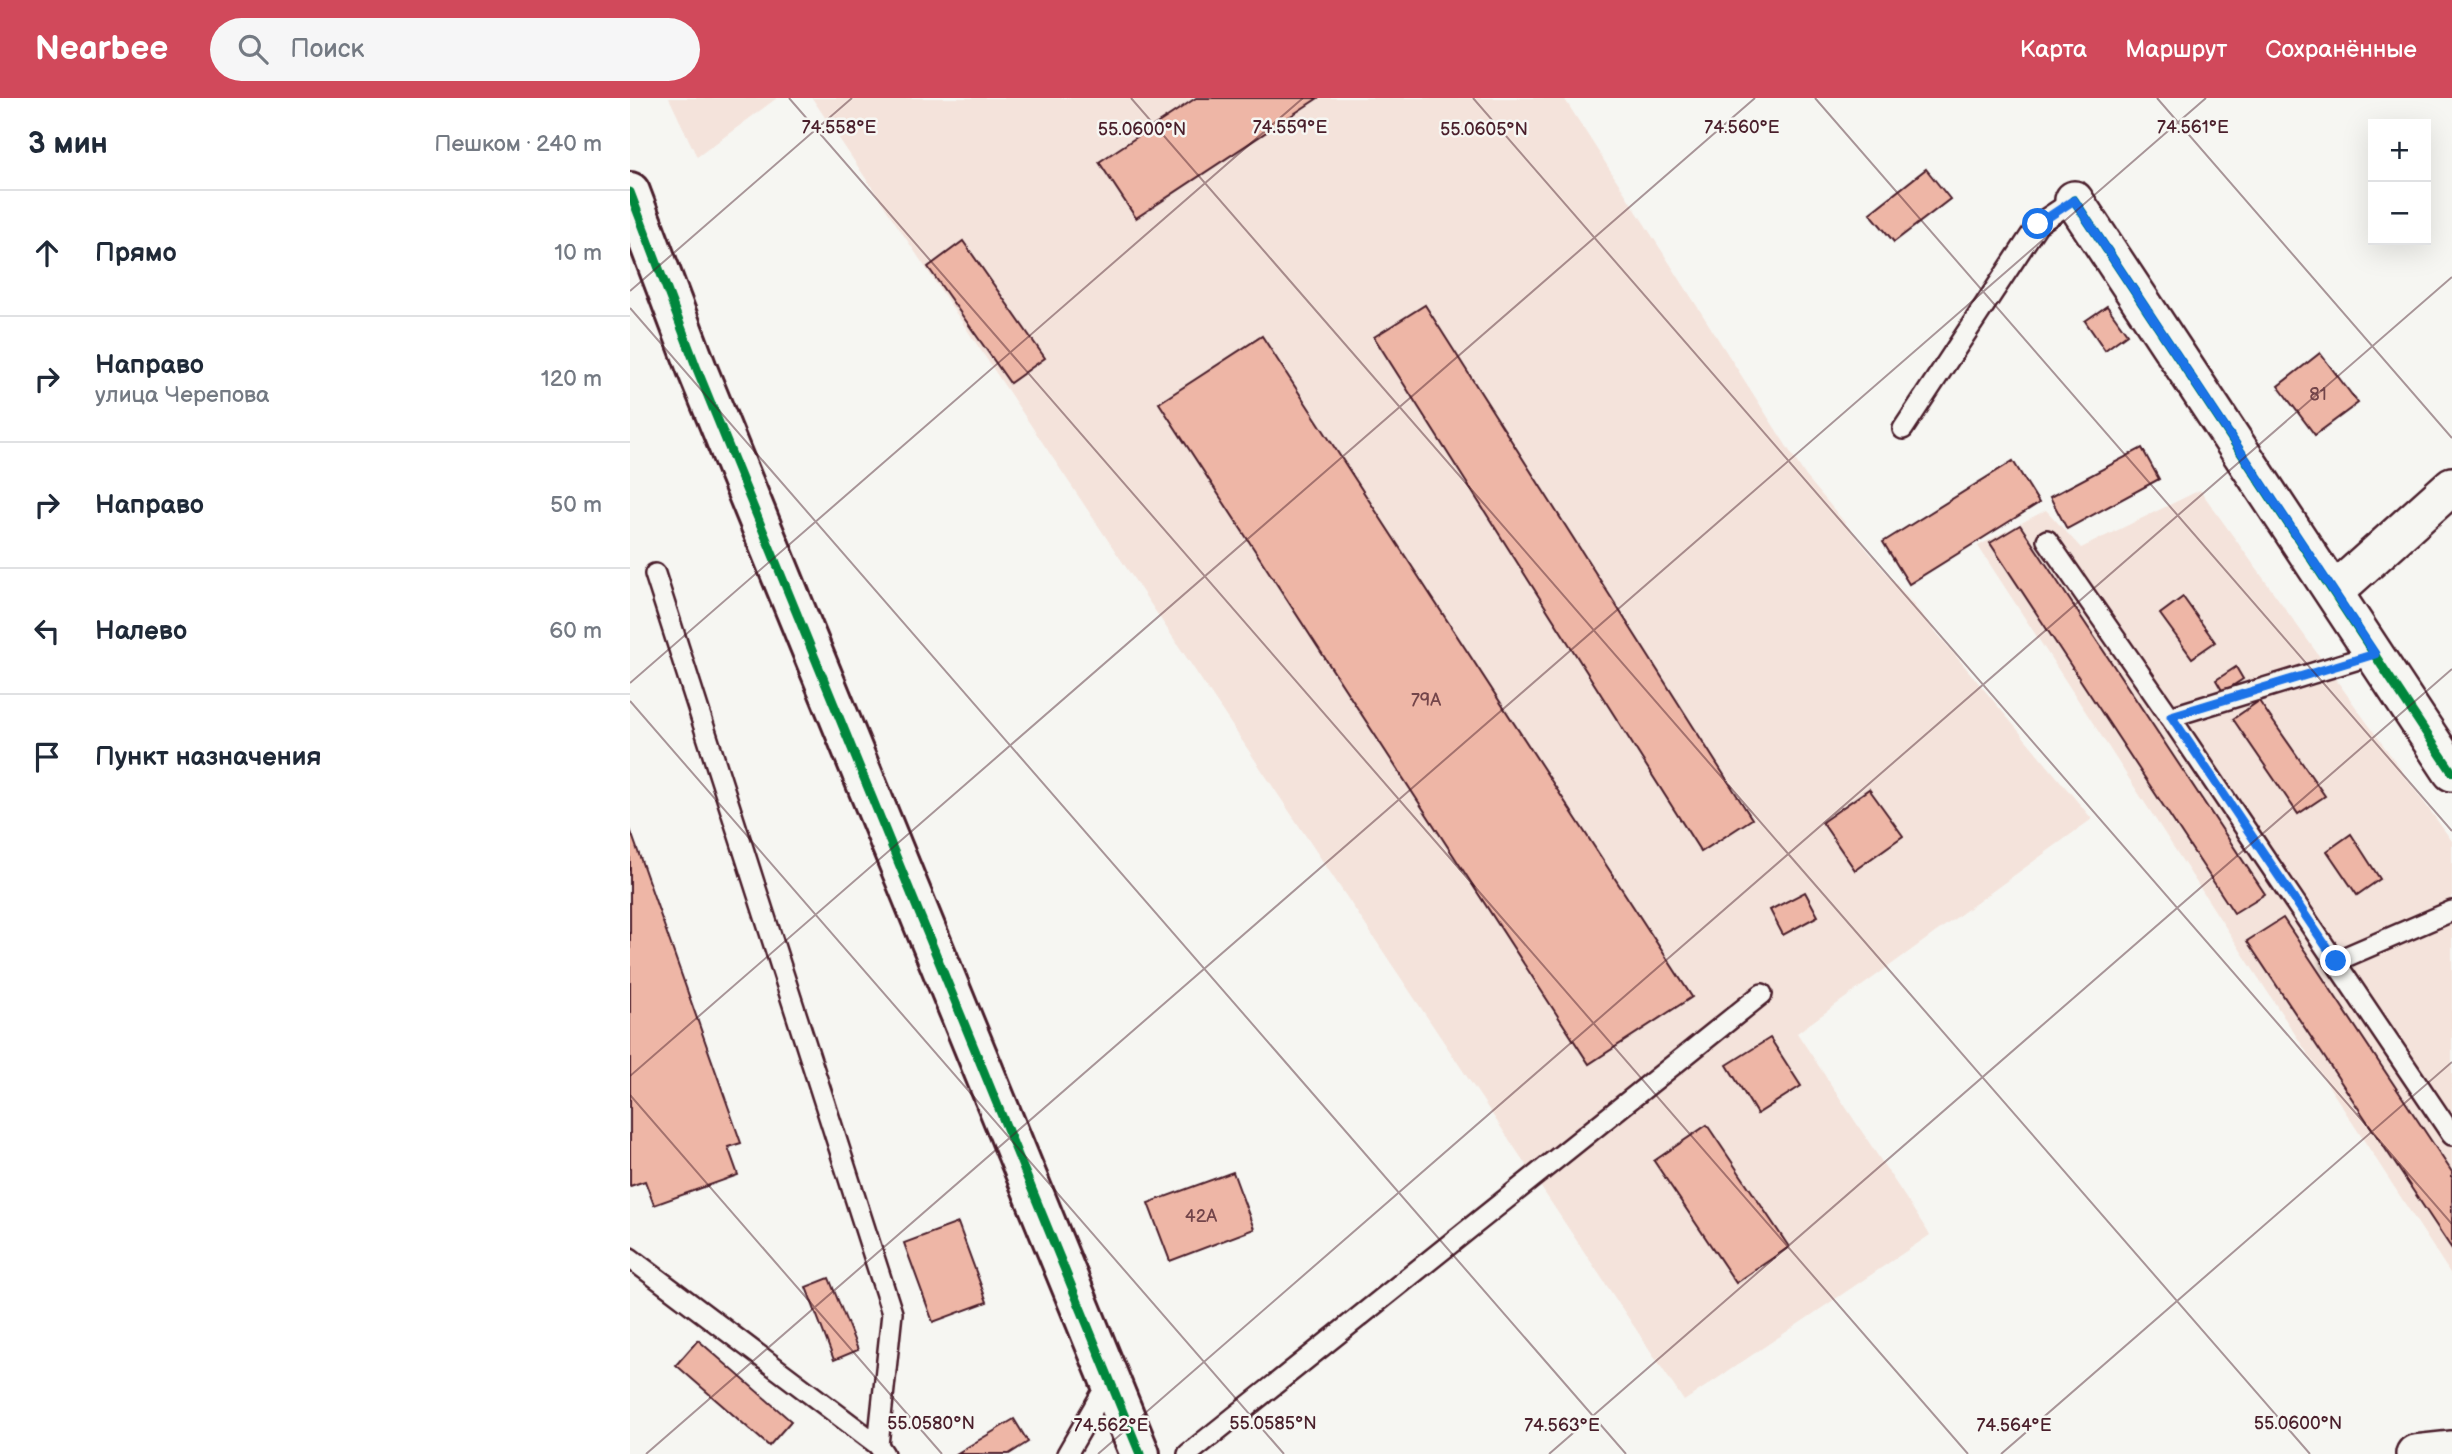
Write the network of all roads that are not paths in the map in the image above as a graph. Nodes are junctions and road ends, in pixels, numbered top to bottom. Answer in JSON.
{"nodes":[{"id":1,"x":630,"y":192,"type":"edge"},
{"id":2,"x":2074,"y":200,"type":"joint"},
{"id":3,"x":1903,"y":429,"type":"dead end"},
{"id":4,"x":2452,"y":486,"type":"edge"},
{"id":5,"x":2047,"y":540,"type":"dead end"},
{"id":6,"x":654,"y":574,"type":"dead end"},
{"id":7,"x":2334,"y":592,"type":"junction"},
{"id":8,"x":2375,"y":654,"type":"junction"},
{"id":9,"x":2171,"y":716,"type":"junction"},
{"id":10,"x":2452,"y":772,"type":"edge"},
{"id":11,"x":2452,"y":911,"type":"edge"},
{"id":12,"x":2336,"y":961,"type":"junction"},
{"id":13,"x":1762,"y":994,"type":"dead end"},
{"id":14,"x":2452,"y":1135,"type":"edge"},
{"id":15,"x":630,"y":1258,"type":"edge"},
{"id":16,"x":1111,"y":1378,"type":"junction"},
{"id":17,"x":881,"y":1449,"type":"edge"},
{"id":18,"x":2452,"y":1450,"type":"edge"},
{"id":19,"x":1067,"y":1454,"type":"edge"},
{"id":20,"x":1140,"y":1454,"type":"edge"},
{"id":21,"x":1188,"y":1454,"type":"edge"},
{"id":22,"x":2415,"y":1454,"type":"edge"}],
"edges":[{"from":1,"to":16,"type":"street"},
{"from":2,"to":3,"type":"lane"},
{"from":2,"to":7,"type":"street"},
{"from":4,"to":7,"type":"street"},
{"from":5,"to":9,"type":"lane"},
{"from":6,"to":17,"type":"lane"},
{"from":7,"to":8,"type":"street"},
{"from":8,"to":9,"type":"lane"},
{"from":8,"to":10,"type":"street"},
{"from":9,"to":12,"type":"lane"},
{"from":11,"to":12,"type":"lane"},
{"from":12,"to":14,"type":"lane"},
{"from":13,"to":21,"type":"lane"},
{"from":15,"to":17,"type":"lane"},
{"from":16,"to":19,"type":"lane"},
{"from":16,"to":20,"type":"street"},
{"from":18,"to":22,"type":"street"}]}
